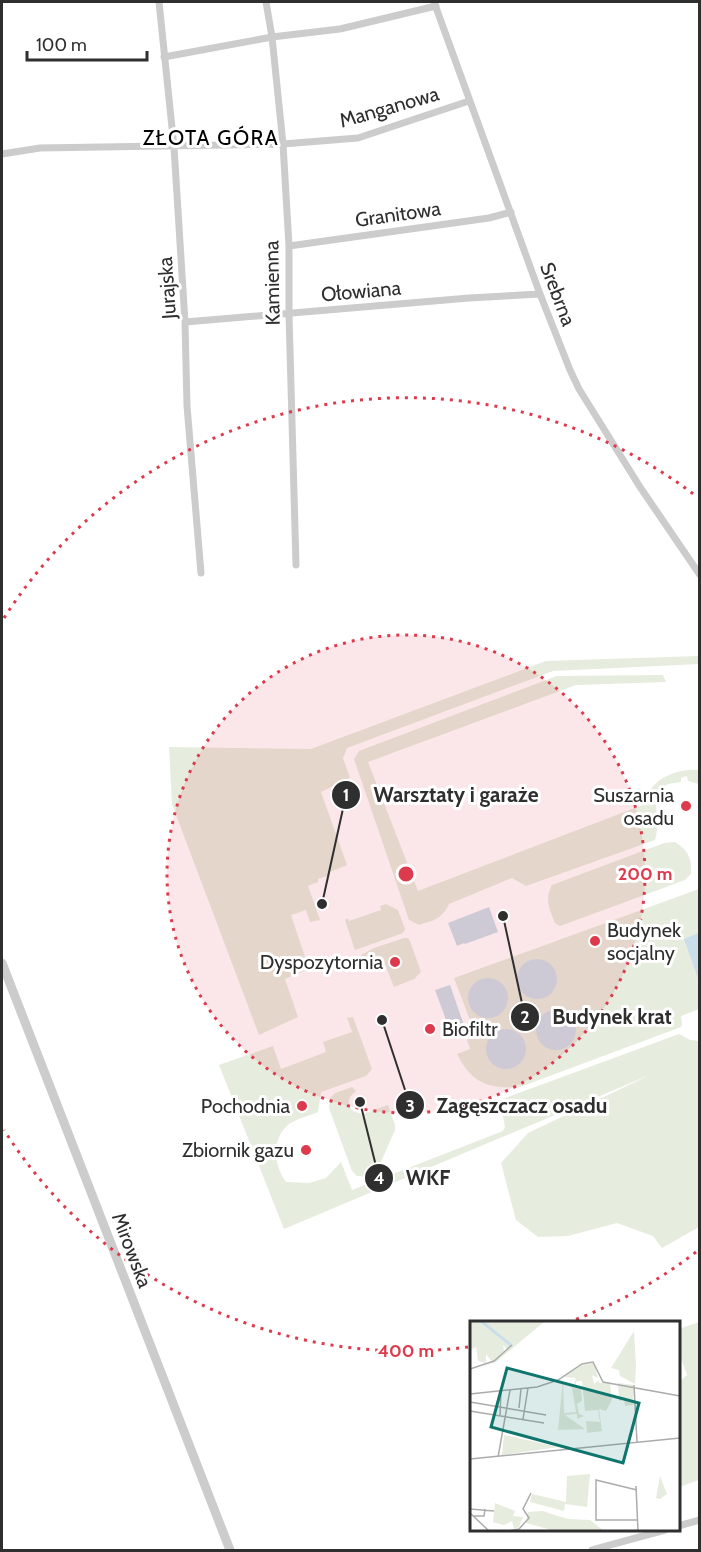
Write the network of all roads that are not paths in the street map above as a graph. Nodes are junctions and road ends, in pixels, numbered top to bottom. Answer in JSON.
{"nodes":[{"id":1,"x":159,"y":2,"type":"edge"},
{"id":2,"x":266,"y":2,"type":"edge"},
{"id":3,"x":435,"y":4,"type":"edge"},
{"id":4,"x":272,"y":37,"type":"junction"},
{"id":5,"x":164,"y":57,"type":"junction"},
{"id":6,"x":470,"y":101,"type":"junction"},
{"id":7,"x":283,"y":144,"type":"junction"},
{"id":8,"x":174,"y":147,"type":"junction"},
{"id":9,"x":2,"y":154,"type":"edge"},
{"id":10,"x":511,"y":212,"type":"junction"},
{"id":11,"x":289,"y":246,"type":"junction"},
{"id":12,"x":540,"y":294,"type":"junction"},
{"id":13,"x":289,"y":314,"type":"junction"},
{"id":14,"x":185,"y":322,"type":"junction"},
{"id":15,"x":296,"y":565,"type":"dead end"},
{"id":16,"x":201,"y":573,"type":"dead end"},
{"id":17,"x":699,"y":574,"type":"edge"},
{"id":18,"x":2,"y":963,"type":"edge"},
{"id":19,"x":699,"y":1520,"type":"edge"},
{"id":20,"x":680,"y":1525,"type":"edge"},
{"id":21,"x":662,"y":1531,"type":"edge"},
{"id":22,"x":230,"y":1551,"type":"edge"},
{"id":23,"x":592,"y":1551,"type":"edge"}],
"edges":[{"from":1,"to":5,"type":"street","name":"Jurajska"},
{"from":2,"to":4,"type":"street","name":"Kamienna"},
{"from":3,"to":4,"type":"street"},
{"from":3,"to":6,"type":"street","name":"Srebrna"},
{"from":4,"to":5,"type":"street"},
{"from":4,"to":7,"type":"street","name":"Kamienna"},
{"from":5,"to":8,"type":"street","name":"Jurajska"},
{"from":6,"to":7,"type":"street","name":"Manganowa"},
{"from":6,"to":10,"type":"street","name":"Srebrna"},
{"from":7,"to":8,"type":"street","name":"Manganowa"},
{"from":7,"to":11,"type":"street","name":"Kamienna"},
{"from":8,"to":9,"type":"street","name":"Manganowa"},
{"from":8,"to":14,"type":"street","name":"Jurajska"},
{"from":10,"to":11,"type":"street","name":"Granitowa"},
{"from":10,"to":12,"type":"street","name":"Srebrna"},
{"from":11,"to":13,"type":"street","name":"Kamienna"},
{"from":12,"to":13,"type":"street","name":"Ołowiana"},
{"from":12,"to":17,"type":"street","name":"Srebrna"},
{"from":13,"to":14,"type":"street","name":"Ołowiana"},
{"from":13,"to":15,"type":"street","name":"Kamienna"},
{"from":14,"to":16,"type":"street","name":"Jurajska"},
{"from":18,"to":22,"type":"street","name":"Mirowska"},
{"from":19,"to":20,"type":"street"},
{"from":21,"to":23,"type":"street"}]}
